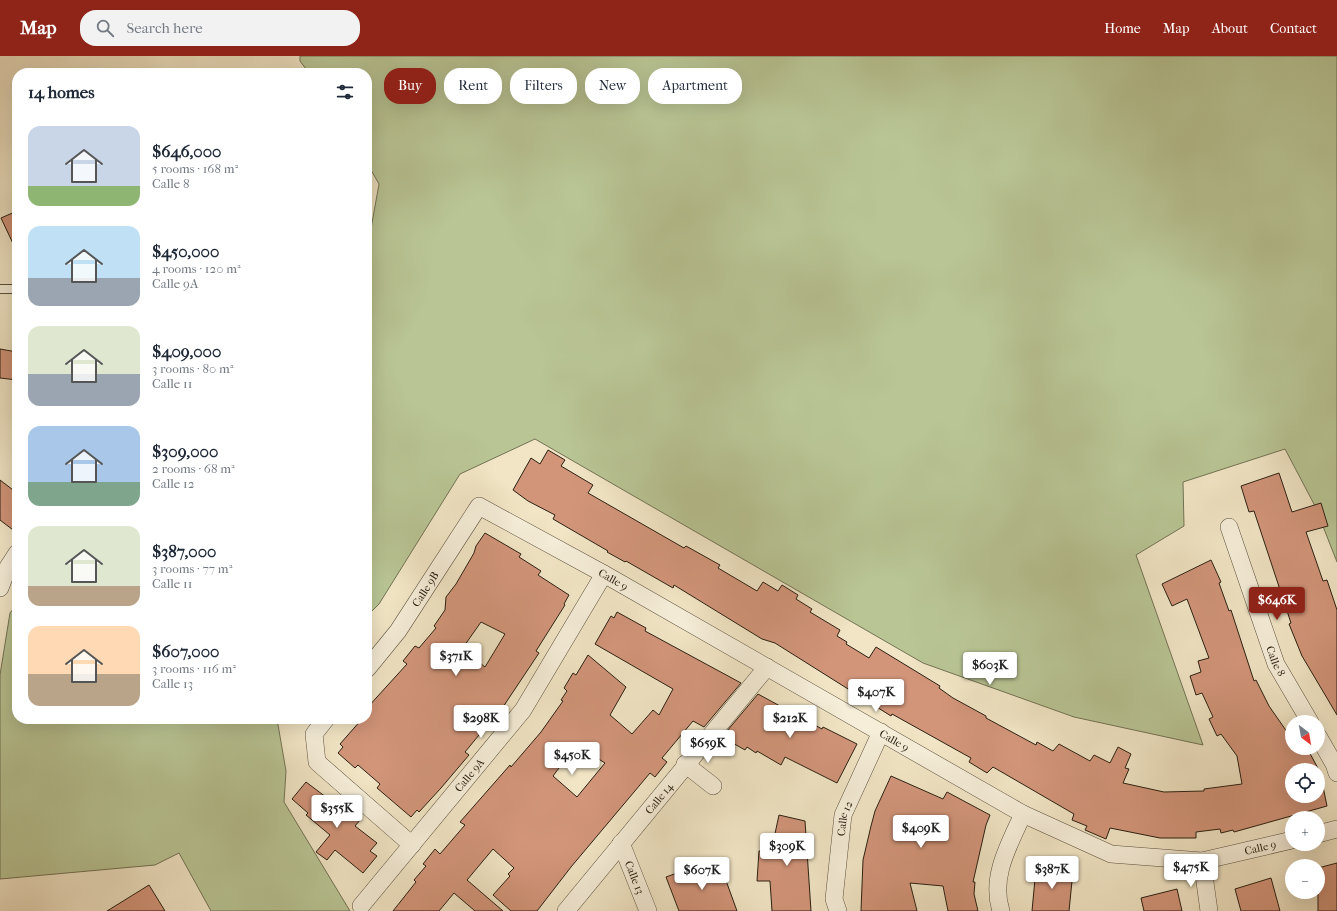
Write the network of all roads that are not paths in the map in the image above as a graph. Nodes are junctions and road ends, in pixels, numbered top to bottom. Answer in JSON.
{"nodes":[{"id":1,"x":0,"y":289,"type":"edge"},
{"id":2,"x":12,"y":289,"type":"edge"},
{"id":3,"x":479,"y":506,"type":"joint"},
{"id":4,"x":1229,"y":527,"type":"dead end"},
{"id":5,"x":12,"y":561,"type":"edge"},
{"id":6,"x":604,"y":574,"type":"junction"},
{"id":7,"x":0,"y":588,"type":"edge"},
{"id":8,"x":372,"y":663,"type":"edge"},
{"id":9,"x":767,"y":667,"type":"junction"},
{"id":10,"x":1306,"y":715,"type":"edge"},
{"id":11,"x":322,"y":724,"type":"edge"},
{"id":12,"x":881,"y":732,"type":"junction"},
{"id":13,"x":1325,"y":748,"type":"edge"},
{"id":14,"x":685,"y":764,"type":"junction"},
{"id":15,"x":1337,"y":773,"type":"edge"},
{"id":16,"x":713,"y":786,"type":"dead end"},
{"id":17,"x":1023,"y":814,"type":"junction"},
{"id":18,"x":1337,"y":829,"type":"edge"},
{"id":19,"x":1325,"y":832,"type":"edge"},
{"id":20,"x":1285,"y":842,"type":"edge"},
{"id":21,"x":621,"y":843,"type":"junction"},
{"id":22,"x":412,"y":845,"type":"junction"},
{"id":23,"x":1202,"y":861,"type":"junction"},
{"id":24,"x":361,"y":906,"type":"dead end"},
{"id":25,"x":566,"y":911,"type":"edge"},
{"id":26,"x":648,"y":911,"type":"edge"},
{"id":27,"x":838,"y":911,"type":"edge"},
{"id":28,"x":1001,"y":911,"type":"edge"},
{"id":29,"x":1209,"y":911,"type":"edge"}],
"edges":[{"from":1,"to":2,"type":"lane"},
{"from":3,"to":6,"type":"street","name":"Calle 9"},
{"from":3,"to":8,"type":"street","name":"Calle 9B"},
{"from":4,"to":10,"type":"street","name":"Calle 8"},
{"from":5,"to":7,"type":"street"},
{"from":6,"to":9,"type":"street","name":"Calle 9"},
{"from":6,"to":22,"type":"street","name":"Calle 9A"},
{"from":9,"to":12,"type":"street","name":"Calle 9"},
{"from":9,"to":14,"type":"street","name":"Calle 14"},
{"from":11,"to":22,"type":"street"},
{"from":12,"to":17,"type":"street","name":"Calle 9"},
{"from":12,"to":27,"type":"street","name":"Calle 12"},
{"from":13,"to":15,"type":"street"},
{"from":14,"to":16,"type":"street"},
{"from":14,"to":21,"type":"street","name":"Calle 14"},
{"from":17,"to":23,"type":"street","name":"Calle 9"},
{"from":17,"to":28,"type":"street"},
{"from":18,"to":19,"type":"street"},
{"from":20,"to":23,"type":"street","name":"Calle 9"},
{"from":21,"to":25,"type":"street","name":"Calle 14"},
{"from":21,"to":26,"type":"street","name":"Calle 13"},
{"from":22,"to":24,"type":"street","name":"Calle 9A"},
{"from":23,"to":29,"type":"street"}]}
